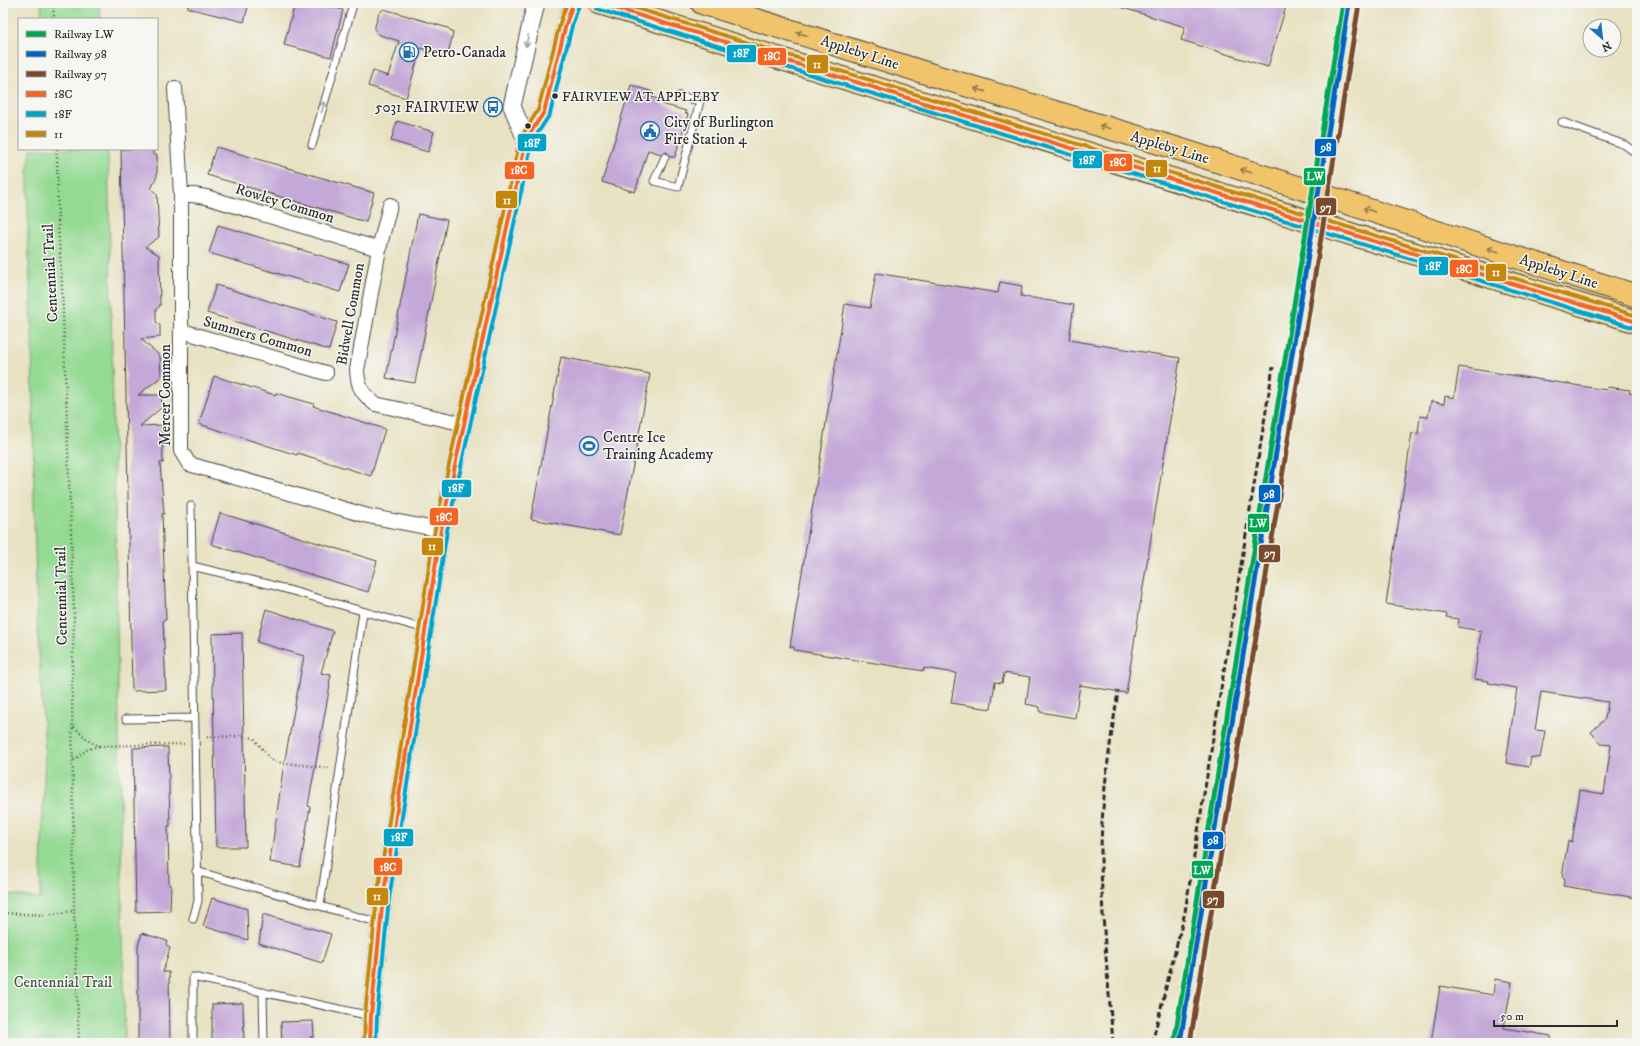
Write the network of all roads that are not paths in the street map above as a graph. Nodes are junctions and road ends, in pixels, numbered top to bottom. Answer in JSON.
{"nodes":[{"id":1,"x":352,"y":3,"type":"edge"},
{"id":2,"x":536,"y":3,"type":"edge"},
{"id":3,"x":573,"y":3,"type":"edge"},
{"id":4,"x":599,"y":3,"type":"edge"},
{"id":5,"x":702,"y":3,"type":"edge"},
{"id":6,"x":175,"y":88,"type":"dead end"},
{"id":7,"x":679,"y":96,"type":"dead end"},
{"id":8,"x":1562,"y":122,"type":"dead end"},
{"id":9,"x":526,"y":140,"type":"junction"},
{"id":10,"x":312,"y":145,"type":"dead end"},
{"id":11,"x":1637,"y":154,"type":"edge"},
{"id":12,"x":665,"y":157,"type":"dead end"},
{"id":13,"x":180,"y":195,"type":"junction"},
{"id":14,"x":390,"y":205,"type":"dead end"},
{"id":15,"x":379,"y":249,"type":"junction"},
{"id":16,"x":1637,"y":296,"type":"edge"},
{"id":17,"x":1637,"y":322,"type":"edge"},
{"id":18,"x":182,"y":331,"type":"junction"},
{"id":19,"x":326,"y":373,"type":"dead end"},
{"id":20,"x":464,"y":424,"type":"junction"},
{"id":21,"x":191,"y":506,"type":"dead end"},
{"id":22,"x":441,"y":530,"type":"junction"},
{"id":23,"x":192,"y":566,"type":"junction"},
{"id":24,"x":363,"y":612,"type":"junction"},
{"id":25,"x":425,"y":629,"type":"junction"},
{"id":26,"x":194,"y":718,"type":"junction"},
{"id":27,"x":126,"y":719,"type":"dead end"},
{"id":28,"x":196,"y":871,"type":"junction"},
{"id":29,"x":320,"y":906,"type":"junction"},
{"id":30,"x":193,"y":918,"type":"dead end"},
{"id":31,"x":380,"y":923,"type":"junction"},
{"id":32,"x":263,"y":992,"type":"junction"},
{"id":33,"x":370,"y":1016,"type":"junction"},
{"id":34,"x":193,"y":1043,"type":"edge"},
{"id":35,"x":264,"y":1043,"type":"edge"},
{"id":36,"x":370,"y":1043,"type":"edge"}],
"edges":[{"from":10,"to":1,"type":"lane","one_way":true},
{"from":2,"to":9,"type":"street","one_way":true},
{"from":3,"to":9,"type":"street"},
{"from":4,"to":17,"type":"main road","name":"Appleby Line"},
{"from":16,"to":5,"type":"main road","name":"Appleby Line","one_way":true},
{"from":6,"to":13,"type":"street","name":"Mercer Common"},
{"from":7,"to":12,"type":"lane"},
{"from":8,"to":11,"type":"lane"},
{"from":9,"to":20,"type":"street"},
{"from":13,"to":15,"type":"street","name":"Rowley Common"},
{"from":13,"to":18,"type":"street","name":"Mercer Common"},
{"from":14,"to":15,"type":"street","name":"Bidwell Common"},
{"from":15,"to":20,"type":"street","name":"Bidwell Common"},
{"from":18,"to":19,"type":"street","name":"Summers Common"},
{"from":18,"to":22,"type":"street","name":"Mercer Common"},
{"from":20,"to":22,"type":"street"},
{"from":21,"to":23,"type":"lane"},
{"from":22,"to":25,"type":"street"},
{"from":23,"to":24,"type":"lane"},
{"from":23,"to":26,"type":"lane"},
{"from":24,"to":25,"type":"lane"},
{"from":24,"to":29,"type":"lane"},
{"from":25,"to":31,"type":"street"},
{"from":26,"to":27,"type":"lane"},
{"from":26,"to":28,"type":"lane"},
{"from":28,"to":29,"type":"lane"},
{"from":28,"to":30,"type":"lane"},
{"from":29,"to":31,"type":"lane"},
{"from":31,"to":33,"type":"street"},
{"from":32,"to":33,"type":"lane"},
{"from":32,"to":34,"type":"lane"},
{"from":32,"to":35,"type":"lane"},
{"from":33,"to":36,"type":"street"}]}
